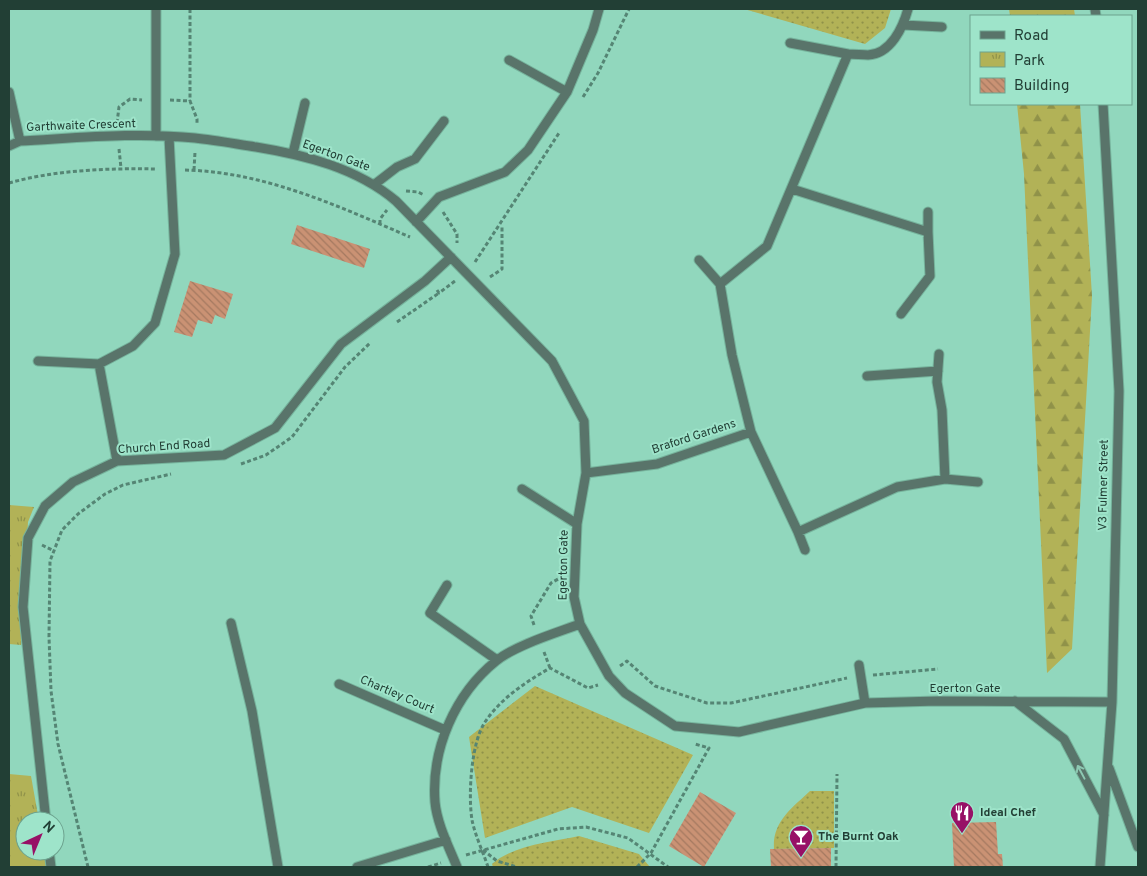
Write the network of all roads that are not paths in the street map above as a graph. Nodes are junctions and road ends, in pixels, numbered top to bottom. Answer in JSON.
{"nodes":[{"id":1,"x":156,"y":9,"type":"edge"},
{"id":2,"x":599,"y":9,"type":"edge"},
{"id":3,"x":908,"y":9,"type":"edge"},
{"id":4,"x":903,"y":26,"type":"junction"},
{"id":5,"x":942,"y":27,"type":"dead end"},
{"id":6,"x":790,"y":43,"type":"dead end"},
{"id":7,"x":848,"y":54,"type":"junction"},
{"id":8,"x":509,"y":60,"type":"dead end"},
{"id":9,"x":9,"y":92,"type":"edge"},
{"id":10,"x":567,"y":92,"type":"junction"},
{"id":11,"x":305,"y":102,"type":"dead end"},
{"id":12,"x":1103,"y":105,"type":"edge"},
{"id":13,"x":444,"y":122,"type":"dead end"},
{"id":14,"x":156,"y":136,"type":"junction"},
{"id":15,"x":169,"y":137,"type":"junction"},
{"id":16,"x":20,"y":141,"type":"junction"},
{"id":17,"x":9,"y":146,"type":"edge"},
{"id":18,"x":293,"y":153,"type":"junction"},
{"id":19,"x":375,"y":184,"type":"junction"},
{"id":20,"x":792,"y":189,"type":"junction"},
{"id":21,"x":928,"y":212,"type":"dead end"},
{"id":22,"x":416,"y":222,"type":"junction"},
{"id":23,"x":928,"y":232,"type":"junction"},
{"id":24,"x":451,"y":257,"type":"junction"},
{"id":25,"x":700,"y":260,"type":"dead end"},
{"id":26,"x":720,"y":284,"type":"junction"},
{"id":27,"x":901,"y":314,"type":"dead end"},
{"id":28,"x":939,"y":354,"type":"dead end"},
{"id":29,"x":38,"y":362,"type":"dead end"},
{"id":30,"x":99,"y":364,"type":"junction"},
{"id":31,"x":938,"y":371,"type":"junction"},
{"id":32,"x":867,"y":376,"type":"dead end"},
{"id":33,"x":751,"y":432,"type":"junction"},
{"id":34,"x":117,"y":461,"type":"junction"},
{"id":35,"x":586,"y":473,"type":"junction"},
{"id":36,"x":945,"y":479,"type":"junction"},
{"id":37,"x":978,"y":482,"type":"dead end"},
{"id":38,"x":522,"y":489,"type":"dead end"},
{"id":39,"x":578,"y":524,"type":"junction"},
{"id":40,"x":798,"y":532,"type":"junction"},
{"id":41,"x":804,"y":550,"type":"dead end"},
{"id":42,"x":447,"y":585,"type":"dead end"},
{"id":43,"x":231,"y":623,"type":"dead end"},
{"id":44,"x":580,"y":624,"type":"junction"},
{"id":45,"x":497,"y":660,"type":"junction"},
{"id":46,"x":859,"y":665,"type":"dead end"},
{"id":47,"x":339,"y":684,"type":"dead end"},
{"id":48,"x":1015,"y":701,"type":"junction"},
{"id":49,"x":1112,"y":702,"type":"junction"},
{"id":50,"x":865,"y":703,"type":"junction"},
{"id":51,"x":445,"y":730,"type":"junction"},
{"id":52,"x":1108,"y":765,"type":"junction"},
{"id":53,"x":45,"y":811,"type":"edge"},
{"id":54,"x":1104,"y":815,"type":"junction"},
{"id":55,"x":446,"y":840,"type":"junction"},
{"id":56,"x":1138,"y":847,"type":"edge"},
{"id":57,"x":456,"y":863,"type":"edge"},
{"id":58,"x":278,"y":867,"type":"edge"},
{"id":59,"x":356,"y":867,"type":"edge"},
{"id":60,"x":1100,"y":867,"type":"edge"}],
"edges":[{"from":1,"to":14,"type":"street"},
{"from":2,"to":10,"type":"street"},
{"from":3,"to":4,"type":"street"},
{"from":4,"to":5,"type":"street"},
{"from":4,"to":7,"type":"street"},
{"from":6,"to":7,"type":"street"},
{"from":7,"to":20,"type":"street"},
{"from":8,"to":10,"type":"street"},
{"from":9,"to":16,"type":"street"},
{"from":10,"to":22,"type":"street"},
{"from":11,"to":18,"type":"street","name":"Egerton Gate"},
{"from":12,"to":49,"type":"street","name":"V3 Fulmer Street"},
{"from":13,"to":19,"type":"street"},
{"from":14,"to":15,"type":"street","name":"Egerton Gate"},
{"from":14,"to":16,"type":"street","name":"Garthwaite Crescent"},
{"from":15,"to":18,"type":"street","name":"Egerton Gate"},
{"from":15,"to":30,"type":"street"},
{"from":16,"to":17,"type":"street","name":"Garthwaite Crescent"},
{"from":18,"to":19,"type":"street","name":"Egerton Gate"},
{"from":19,"to":22,"type":"street","name":"Egerton Gate"},
{"from":20,"to":23,"type":"street"},
{"from":20,"to":26,"type":"street"},
{"from":21,"to":23,"type":"street"},
{"from":22,"to":24,"type":"street","name":"Egerton Gate"},
{"from":23,"to":27,"type":"street"},
{"from":24,"to":34,"type":"street","name":"Church End Road"},
{"from":24,"to":35,"type":"street","name":"Egerton Gate"},
{"from":25,"to":26,"type":"street"},
{"from":26,"to":33,"type":"street","name":"Braford Gardens"},
{"from":28,"to":31,"type":"street"},
{"from":29,"to":30,"type":"street"},
{"from":30,"to":34,"type":"street"},
{"from":31,"to":32,"type":"street"},
{"from":31,"to":36,"type":"street"},
{"from":33,"to":35,"type":"street","name":"Braford Gardens"},
{"from":33,"to":40,"type":"street","name":"Braford Gardens"},
{"from":34,"to":53,"type":"street","name":"Church End Road"},
{"from":35,"to":39,"type":"street","name":"Egerton Gate"},
{"from":36,"to":37,"type":"street"},
{"from":36,"to":40,"type":"street"},
{"from":38,"to":39,"type":"street"},
{"from":39,"to":44,"type":"street","name":"Egerton Gate"},
{"from":40,"to":41,"type":"street","name":"Braford Gardens"},
{"from":42,"to":45,"type":"street"},
{"from":43,"to":58,"type":"street"},
{"from":44,"to":45,"type":"street"},
{"from":44,"to":50,"type":"street","name":"Egerton Gate"},
{"from":45,"to":51,"type":"street"},
{"from":46,"to":50,"type":"street"},
{"from":47,"to":51,"type":"street","name":"Chartley Court"},
{"from":48,"to":49,"type":"street","name":"Egerton Gate"},
{"from":48,"to":50,"type":"street","name":"Egerton Gate"},
{"from":54,"to":48,"type":"street","one_way":true},
{"from":49,"to":52,"type":"street","name":"V3 Fulmer Street"},
{"from":51,"to":55,"type":"street"},
{"from":52,"to":54,"type":"street","name":"V3 Fulmer Street"},
{"from":52,"to":56,"type":"street"},
{"from":54,"to":60,"type":"street","name":"V3 Fulmer Street"},
{"from":55,"to":57,"type":"street"},
{"from":55,"to":59,"type":"street"}]}
